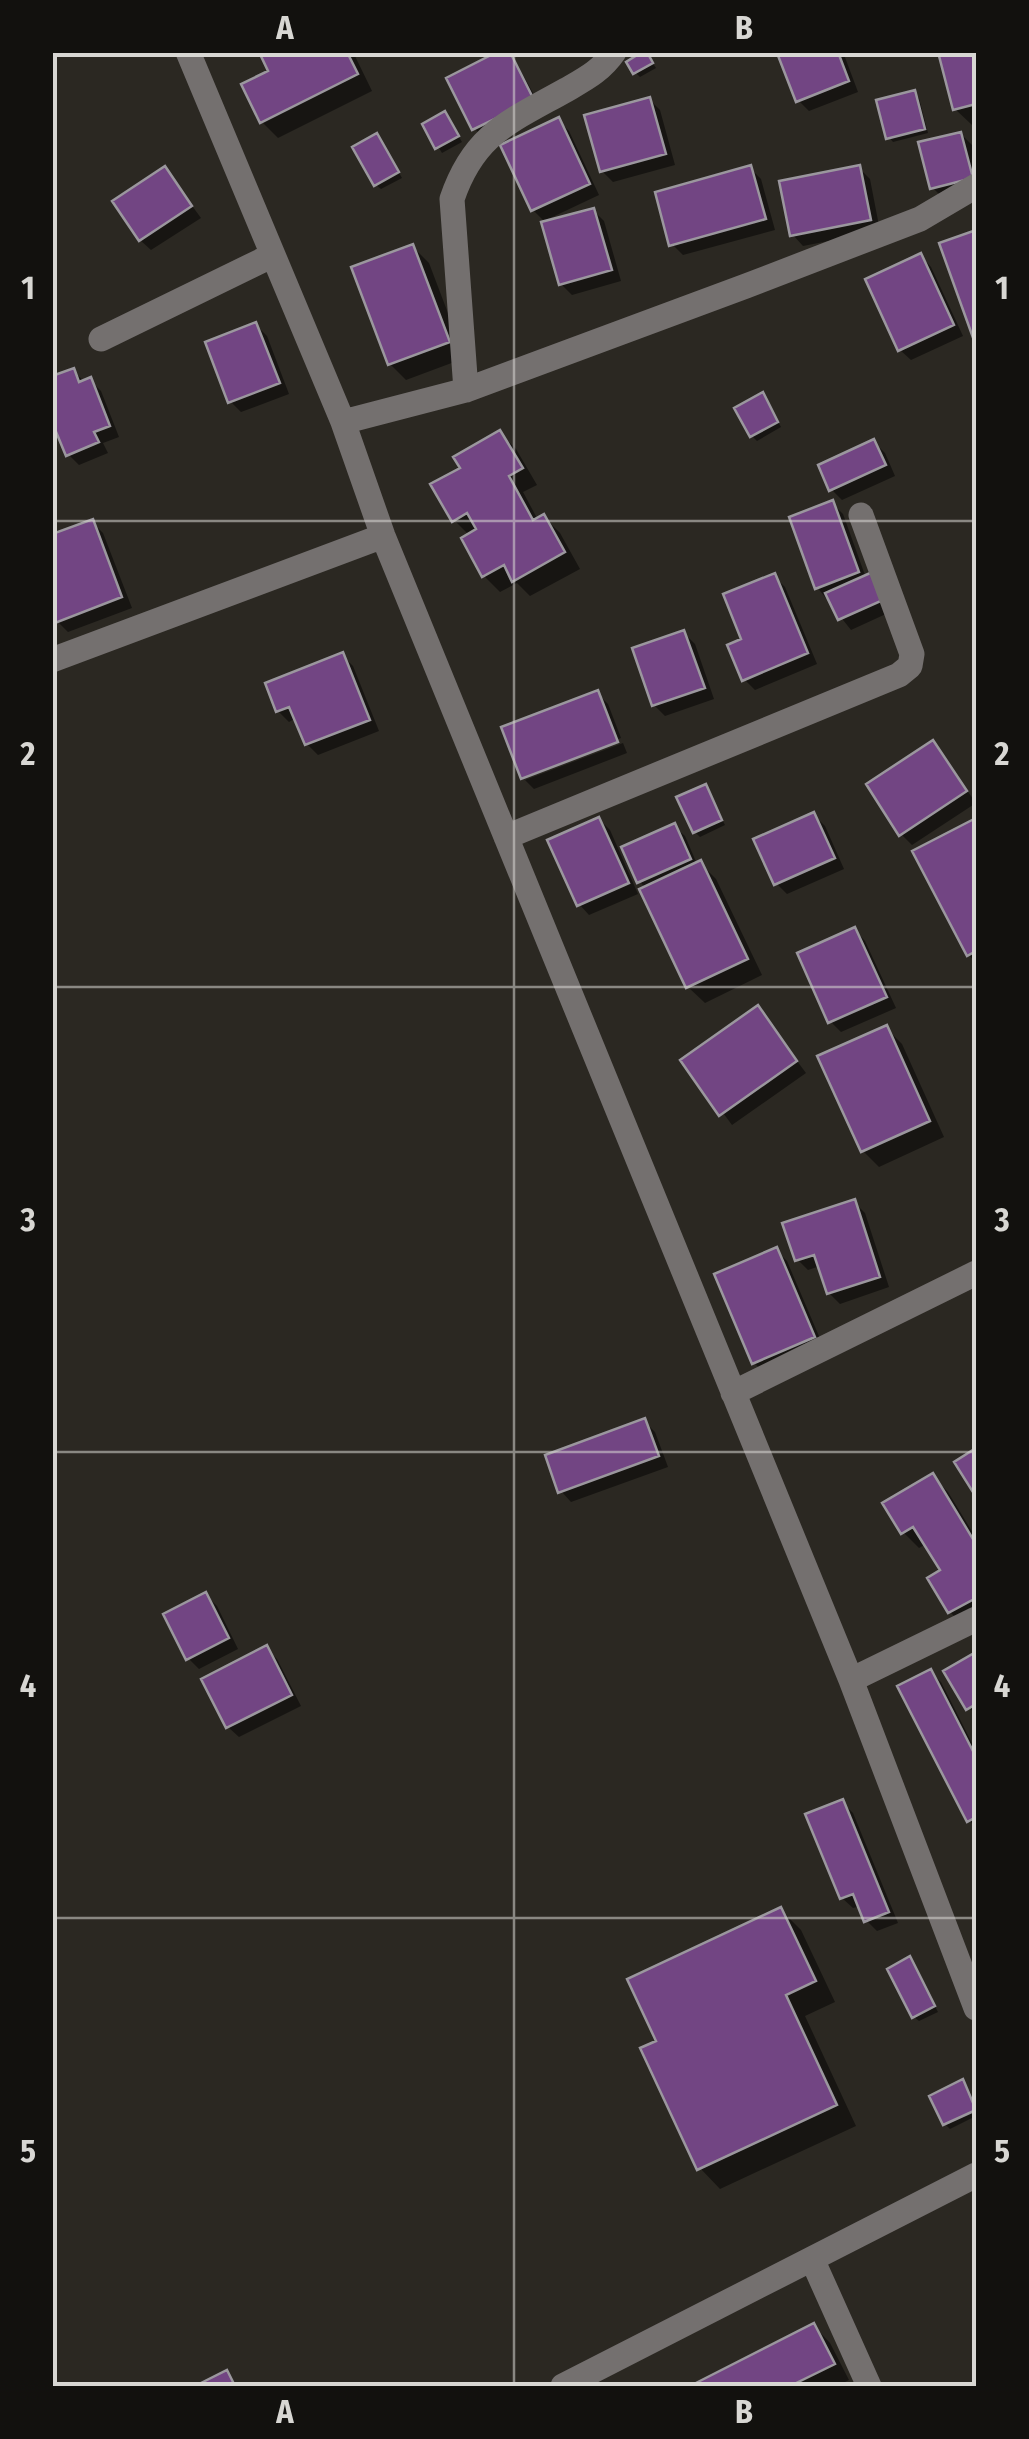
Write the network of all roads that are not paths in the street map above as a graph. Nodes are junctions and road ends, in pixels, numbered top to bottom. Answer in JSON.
{"nodes":[{"id":1,"x":188,"y":52,"type":"edge"},
{"id":2,"x":614,"y":52,"type":"edge"},
{"id":3,"x":976,"y":186,"type":"edge"},
{"id":4,"x":273,"y":255,"type":"junction"},
{"id":5,"x":101,"y":339,"type":"dead end"},
{"id":6,"x":466,"y":390,"type":"junction"},
{"id":7,"x":343,"y":422,"type":"junction"},
{"id":8,"x":861,"y":515,"type":"dead end"},
{"id":9,"x":384,"y":536,"type":"junction"},
{"id":10,"x":52,"y":660,"type":"edge"},
{"id":11,"x":506,"y":837,"type":"junction"},
{"id":12,"x":976,"y":1273,"type":"edge"},
{"id":13,"x":733,"y":1393,"type":"junction"},
{"id":14,"x":976,"y":1619,"type":"edge"},
{"id":15,"x":851,"y":1680,"type":"junction"},
{"id":16,"x":976,"y":2008,"type":"edge"},
{"id":17,"x":976,"y":2176,"type":"edge"},
{"id":18,"x":812,"y":2258,"type":"junction"},
{"id":19,"x":563,"y":2386,"type":"edge"},
{"id":20,"x":869,"y":2386,"type":"edge"}],
"edges":[{"from":1,"to":4,"type":"street"},
{"from":2,"to":6,"type":"street"},
{"from":3,"to":6,"type":"street"},
{"from":4,"to":5,"type":"street"},
{"from":4,"to":7,"type":"street"},
{"from":6,"to":7,"type":"street"},
{"from":7,"to":9,"type":"street"},
{"from":8,"to":11,"type":"street"},
{"from":9,"to":10,"type":"street"},
{"from":9,"to":11,"type":"street"},
{"from":11,"to":13,"type":"street"},
{"from":12,"to":13,"type":"street"},
{"from":13,"to":15,"type":"street"},
{"from":14,"to":15,"type":"street"},
{"from":15,"to":16,"type":"street"},
{"from":17,"to":18,"type":"street"},
{"from":18,"to":19,"type":"street"},
{"from":18,"to":20,"type":"street"}]}
